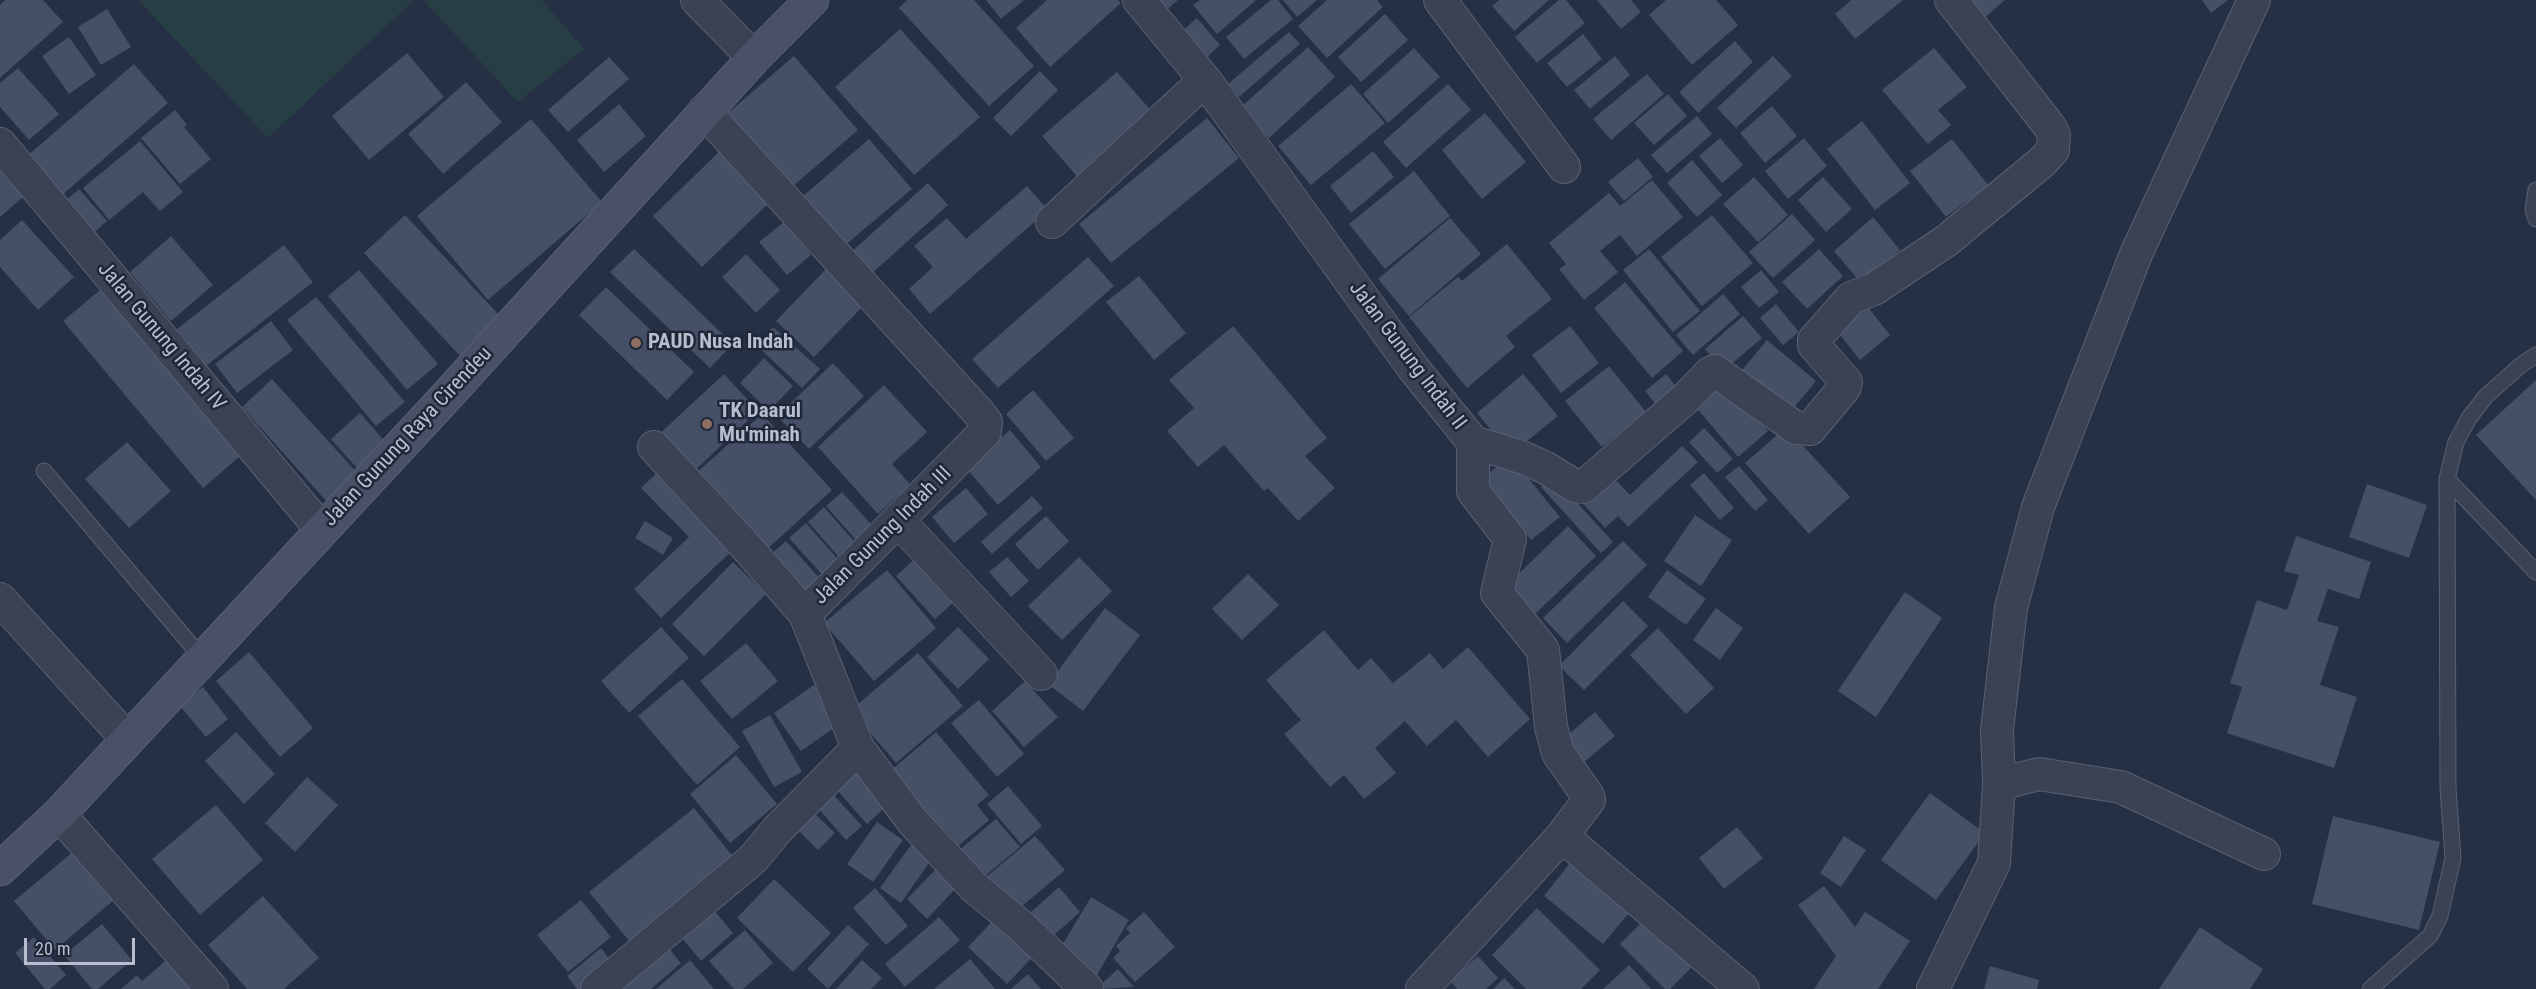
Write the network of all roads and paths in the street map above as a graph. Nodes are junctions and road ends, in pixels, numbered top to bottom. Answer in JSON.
{"nodes":[{"id":1,"x":697,"y":0,"type":"edge"},
{"id":2,"x":812,"y":0,"type":"edge"},
{"id":3,"x":1139,"y":0,"type":"edge"},
{"id":4,"x":1440,"y":0,"type":"edge"},
{"id":5,"x":1951,"y":0,"type":"edge"},
{"id":6,"x":2254,"y":0,"type":"edge"},
{"id":7,"x":754,"y":58,"type":"junction"},
{"id":8,"x":1205,"y":80,"type":"junction"},
{"id":9,"x":704,"y":111,"type":"junction"},
{"id":10,"x":0,"y":144,"type":"edge"},
{"id":11,"x":1564,"y":167,"type":"dead end"},
{"id":12,"x":2536,"y":190,"type":"edge"},
{"id":13,"x":2536,"y":219,"type":"edge"},
{"id":14,"x":1052,"y":222,"type":"dead end"},
{"id":15,"x":2536,"y":355,"type":"edge"},
{"id":16,"x":1473,"y":442,"type":"junction"},
{"id":17,"x":654,"y":447,"type":"dead end"},
{"id":18,"x":44,"y":471,"type":"dead end"},
{"id":19,"x":2447,"y":479,"type":"junction"},
{"id":20,"x":898,"y":521,"type":"junction"},
{"id":21,"x":322,"y":530,"type":"junction"},
{"id":22,"x":2536,"y":572,"type":"edge"},
{"id":23,"x":0,"y":599,"type":"edge"},
{"id":24,"x":805,"y":614,"type":"junction"},
{"id":25,"x":203,"y":659,"type":"junction"},
{"id":26,"x":1041,"y":674,"type":"dead end"},
{"id":27,"x":128,"y":740,"type":"junction"},
{"id":28,"x":858,"y":748,"type":"junction"},
{"id":29,"x":1999,"y":784,"type":"junction"},
{"id":30,"x":59,"y":814,"type":"junction"},
{"id":31,"x":1562,"y":836,"type":"junction"},
{"id":32,"x":2264,"y":854,"type":"dead end"},
{"id":33,"x":0,"y":869,"type":"edge"},
{"id":34,"x":212,"y":989,"type":"edge"},
{"id":35,"x":597,"y":989,"type":"edge"},
{"id":36,"x":1087,"y":989,"type":"edge"},
{"id":37,"x":1422,"y":989,"type":"edge"},
{"id":38,"x":1743,"y":989,"type":"edge"},
{"id":39,"x":1933,"y":989,"type":"edge"},
{"id":40,"x":2370,"y":989,"type":"edge"}],
"edges":[{"from":1,"to":7,"type":"street"},
{"from":2,"to":7,"type":"street","name":"Jalan Gunung Raya Cirendeu"},
{"from":3,"to":8,"type":"street","name":"Jalan Gunung Indah II"},
{"from":4,"to":11,"type":"street"},
{"from":5,"to":16,"type":"street"},
{"from":6,"to":29,"type":"street"},
{"from":7,"to":9,"type":"street","name":"Jalan Gunung Raya Cirendeu"},
{"from":8,"to":14,"type":"street"},
{"from":8,"to":16,"type":"street","name":"Jalan Gunung Indah II"},
{"from":9,"to":20,"type":"street","name":"Jalan Gunung Indah III"},
{"from":9,"to":21,"type":"street","name":"Jalan Gunung Raya Cirendeu"},
{"from":10,"to":21,"type":"street","name":"Jalan Gunung Indah IV"},
{"from":12,"to":13,"type":"lane"},
{"from":15,"to":19,"type":"lane"},
{"from":16,"to":31,"type":"street","name":"Jalan Gunung Indah II"},
{"from":17,"to":24,"type":"street"},
{"from":18,"to":25,"type":"lane"},
{"from":19,"to":22,"type":"lane"},
{"from":19,"to":40,"type":"lane"},
{"from":20,"to":24,"type":"street","name":"Jalan Gunung Indah III"},
{"from":20,"to":26,"type":"street"},
{"from":21,"to":25,"type":"street","name":"Jalan Gunung Raya Cirendeu"},
{"from":23,"to":27,"type":"street"},
{"from":24,"to":28,"type":"street","name":"Jalan Gunung Indah III"},
{"from":25,"to":27,"type":"street","name":"Jalan Gunung Raya Cirendeu"},
{"from":27,"to":30,"type":"street","name":"Jalan Gunung Raya Cirendeu"},
{"from":28,"to":35,"type":"street"},
{"from":28,"to":36,"type":"street","name":"Jalan Gunung Indah III"},
{"from":29,"to":32,"type":"street"},
{"from":29,"to":39,"type":"street"},
{"from":30,"to":33,"type":"street","name":"Jalan Gunung Raya Cirendeu"},
{"from":30,"to":34,"type":"street"},
{"from":31,"to":37,"type":"street"},
{"from":31,"to":38,"type":"street"}]}
